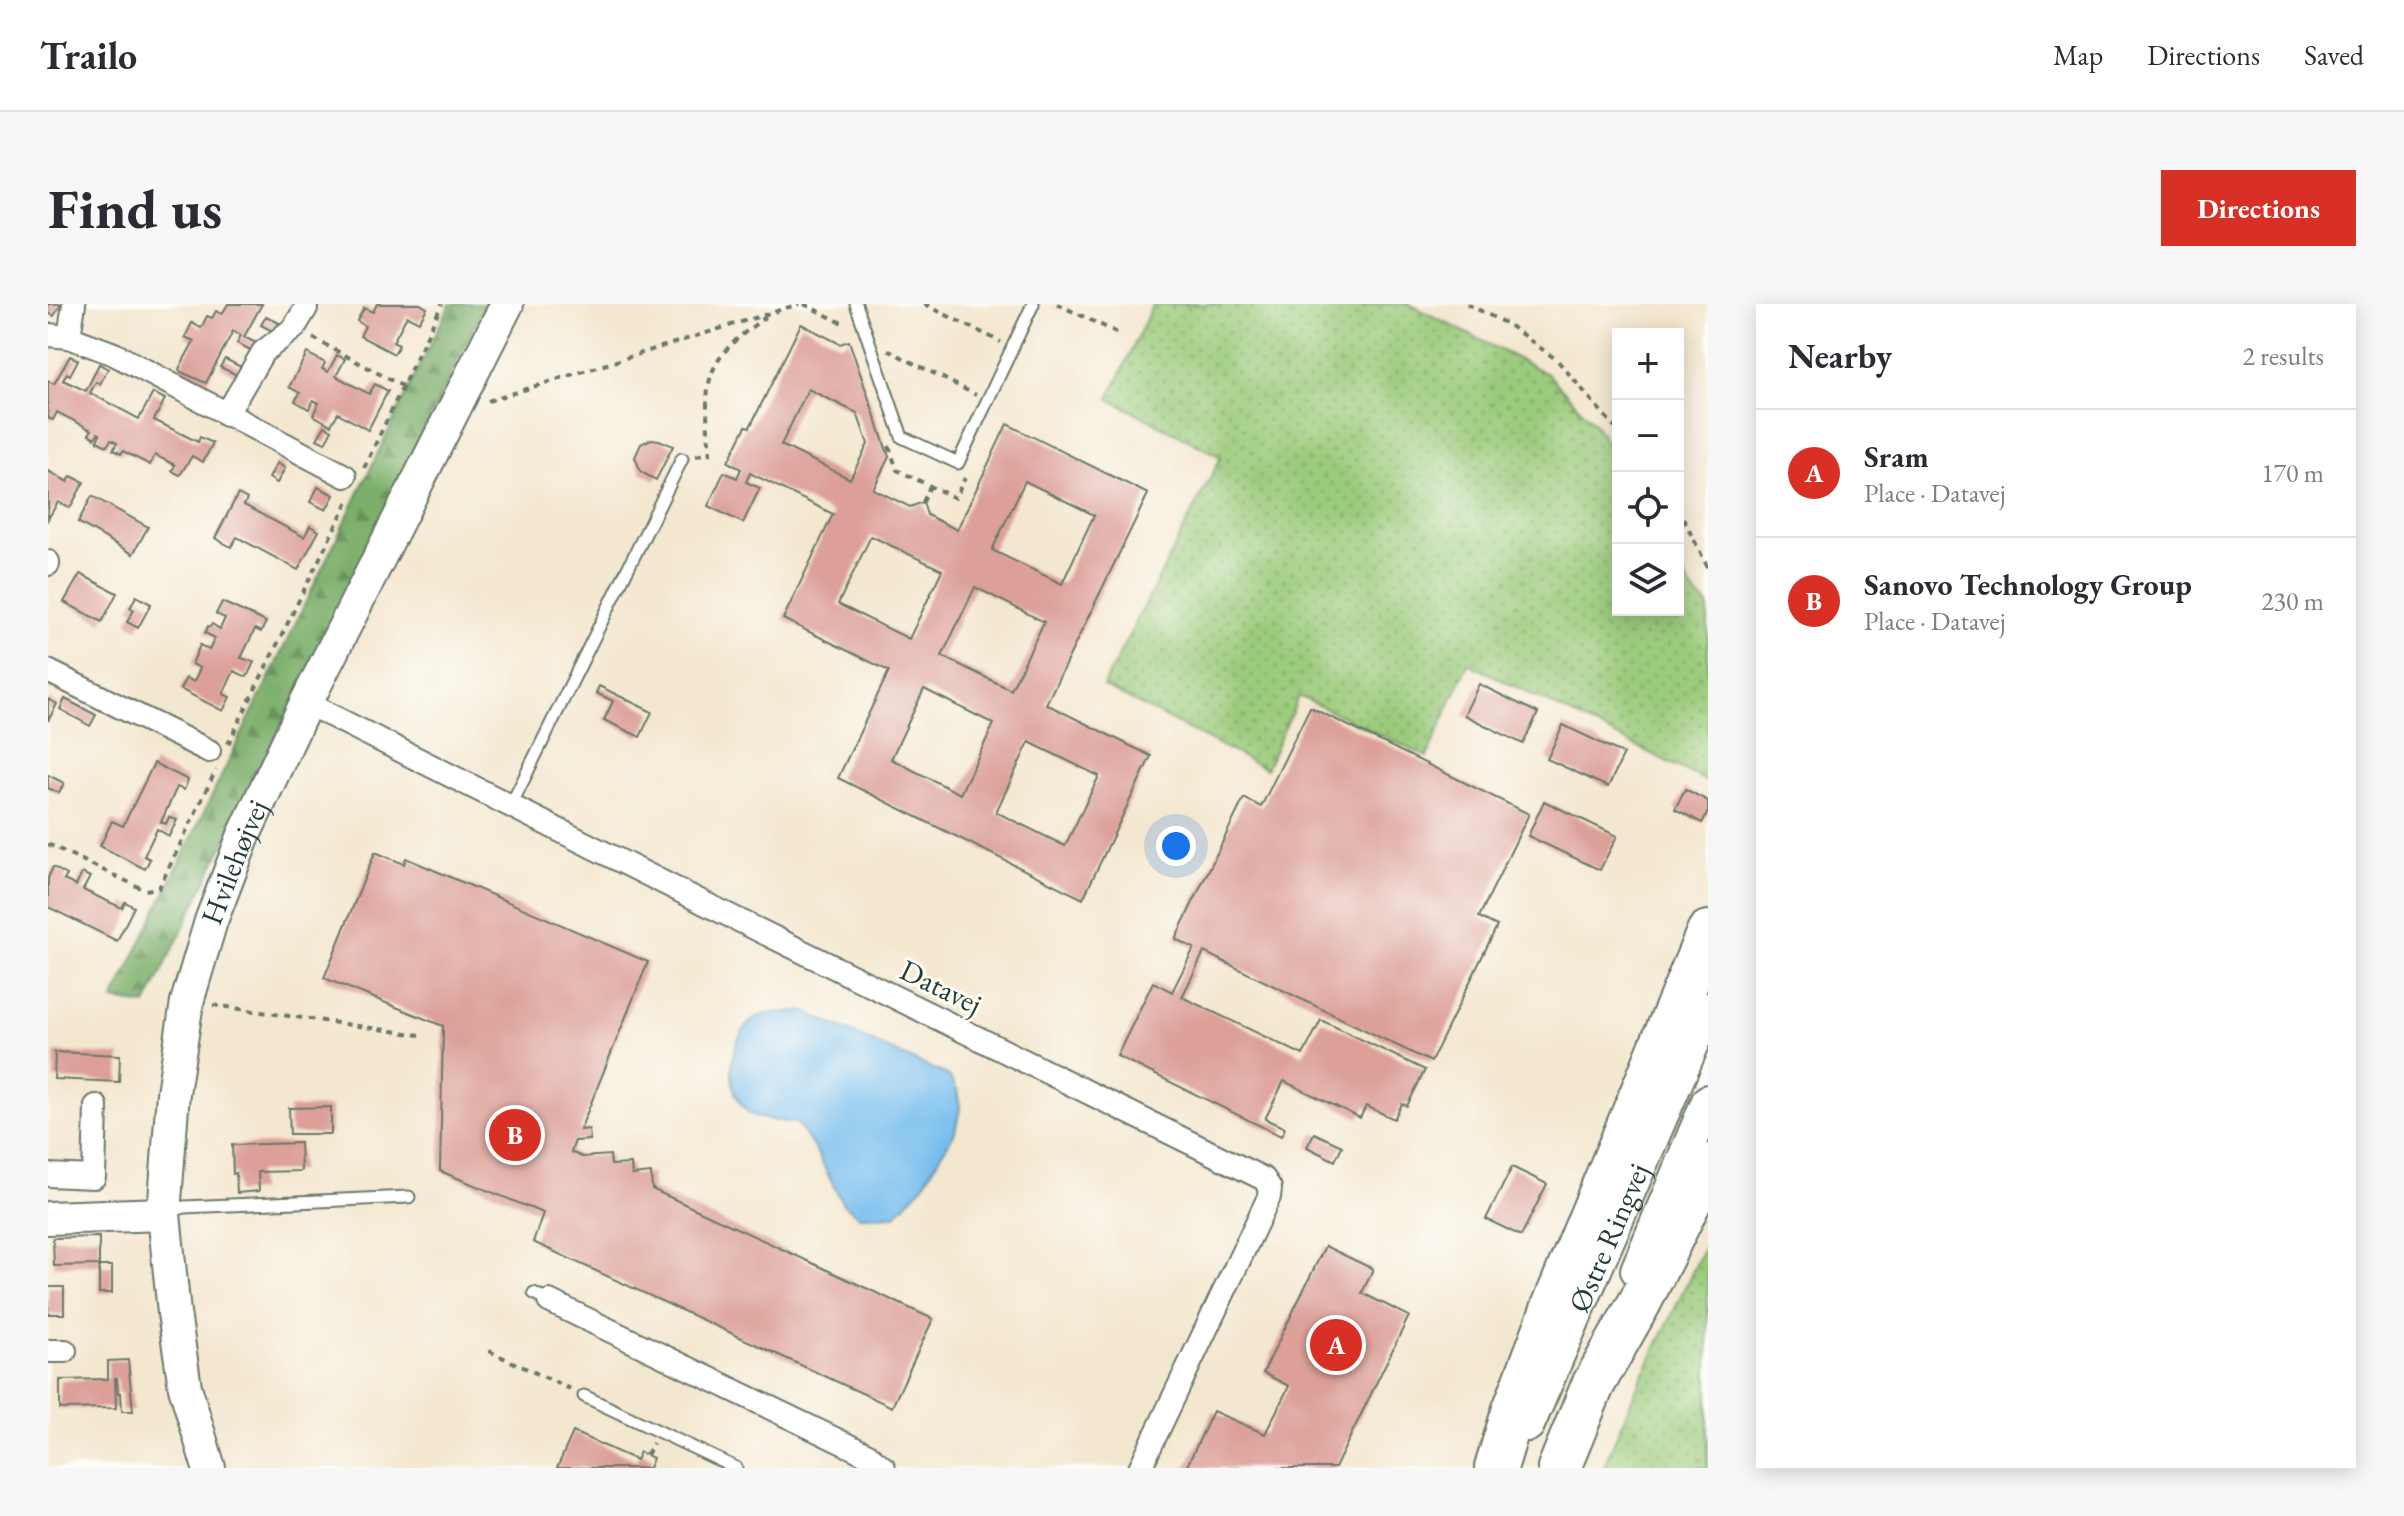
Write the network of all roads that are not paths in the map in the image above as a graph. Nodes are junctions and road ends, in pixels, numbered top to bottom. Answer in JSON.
{"nodes":[{"id":1,"x":74,"y":304,"type":"edge"},
{"id":2,"x":507,"y":304,"type":"edge"},
{"id":3,"x":856,"y":304,"type":"edge"},
{"id":4,"x":1033,"y":304,"type":"edge"},
{"id":5,"x":306,"y":308,"type":"dead end"},
{"id":6,"x":58,"y":336,"type":"edge"},
{"id":7,"x":226,"y":415,"type":"junction"},
{"id":8,"x":682,"y":459,"type":"road end"},
{"id":9,"x":353,"y":480,"type":"road end"},
{"id":10,"x":48,"y":671,"type":"edge"},
{"id":11,"x":306,"y":703,"type":"junction"},
{"id":12,"x":219,"y":753,"type":"road end"},
{"id":13,"x":511,"y":805,"type":"junction"},
{"id":14,"x":1708,"y":932,"type":"edge"},
{"id":15,"x":1708,"y":1009,"type":"edge"},
{"id":16,"x":1708,"y":1101,"type":"edge"},
{"id":17,"x":96,"y":1106,"type":"dead end"},
{"id":18,"x":1708,"y":1165,"type":"edge"},
{"id":19,"x":48,"y":1175,"type":"edge"},
{"id":20,"x":409,"y":1197,"type":"dead end"},
{"id":21,"x":164,"y":1214,"type":"junction"},
{"id":22,"x":48,"y":1218,"type":"edge"},
{"id":23,"x":542,"y":1297,"type":"dead end"},
{"id":24,"x":1593,"y":1385,"type":"junction"},
{"id":25,"x":584,"y":1396,"type":"road end"},
{"id":26,"x":209,"y":1468,"type":"edge"},
{"id":27,"x":736,"y":1468,"type":"edge"},
{"id":28,"x":884,"y":1468,"type":"edge"},
{"id":29,"x":1140,"y":1468,"type":"edge"},
{"id":30,"x":1496,"y":1468,"type":"edge"},
{"id":31,"x":1509,"y":1468,"type":"edge"},
{"id":32,"x":1559,"y":1468,"type":"edge"}],
"edges":[{"from":1,"to":6,"type":"street"},
{"from":2,"to":11,"type":"street","name":"Hvilehøjvej"},
{"from":3,"to":4,"type":"lane"},
{"from":5,"to":7,"type":"street"},
{"from":6,"to":7,"type":"street"},
{"from":7,"to":9,"type":"street"},
{"from":8,"to":13,"type":"lane"},
{"from":10,"to":12,"type":"street"},
{"from":11,"to":13,"type":"street","name":"Datavej"},
{"from":11,"to":21,"type":"street","name":"Hvilehøjvej"},
{"from":13,"to":29,"type":"street","name":"Datavej"},
{"from":14,"to":30,"type":"highway"},
{"from":15,"to":31,"type":"street","name":"Østre Ringvej"},
{"from":16,"to":24,"type":"street","name":"Østre Ringvej"},
{"from":17,"to":19,"type":"street"},
{"from":18,"to":24,"type":"highway"},
{"from":20,"to":21,"type":"lane"},
{"from":21,"to":22,"type":"street"},
{"from":21,"to":26,"type":"street","name":"Hvilehøjvej"},
{"from":23,"to":28,"type":"street"},
{"from":24,"to":32,"type":"highway"},
{"from":25,"to":27,"type":"lane"}]}
